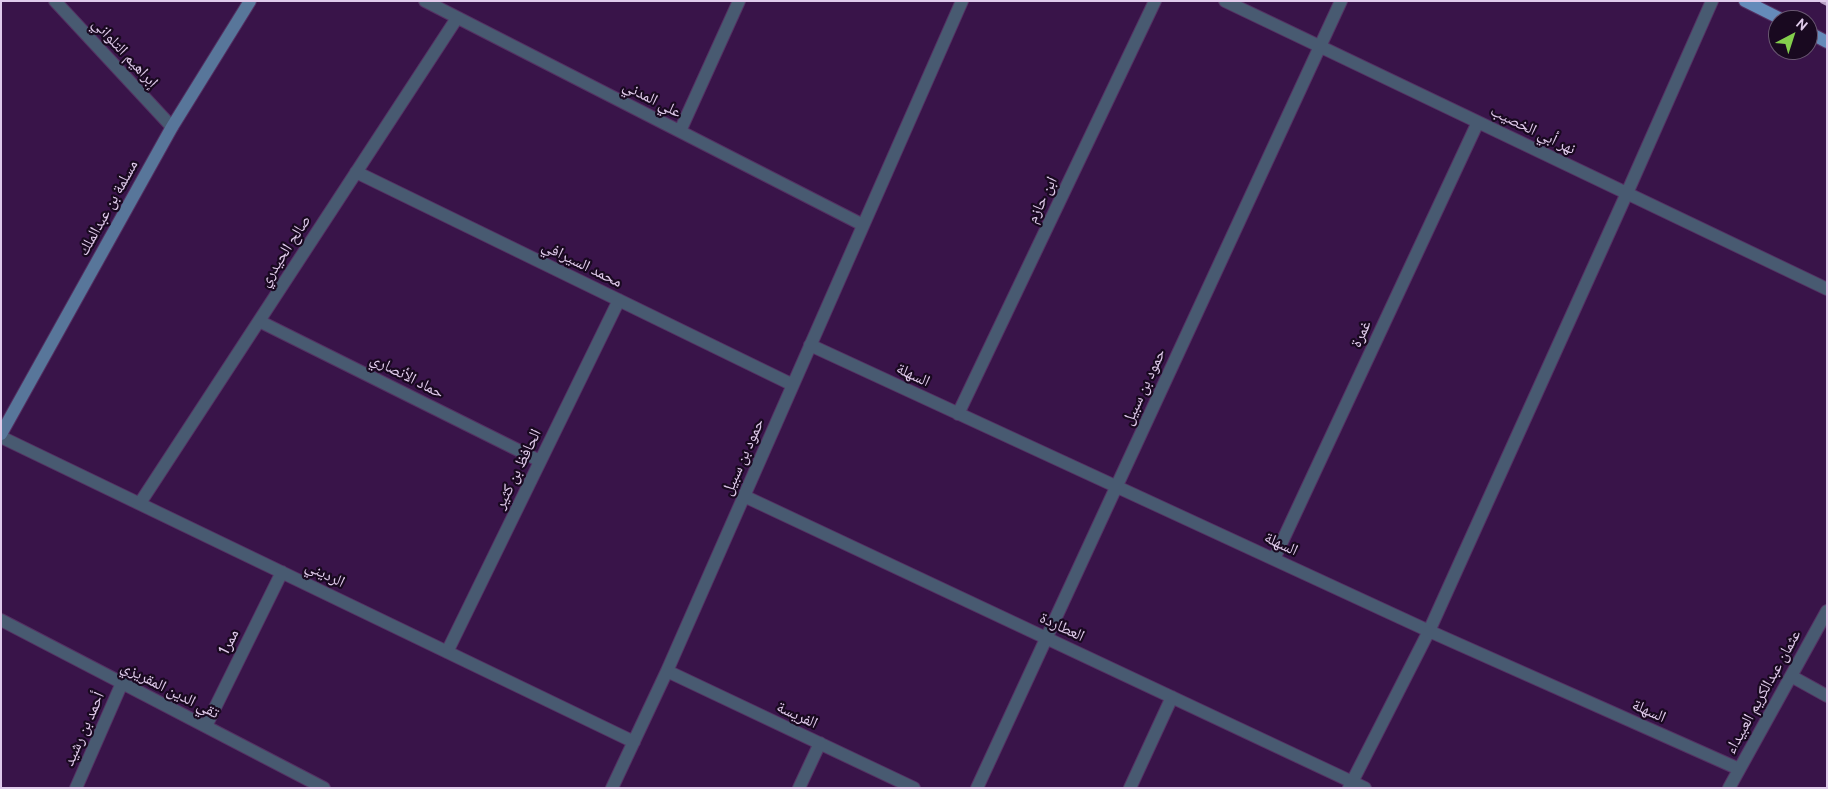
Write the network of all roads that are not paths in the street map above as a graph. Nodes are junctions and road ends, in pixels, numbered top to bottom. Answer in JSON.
{"nodes":[{"id":1,"x":54,"y":1,"type":"edge"},
{"id":2,"x":250,"y":1,"type":"edge"},
{"id":3,"x":425,"y":1,"type":"edge"},
{"id":4,"x":739,"y":1,"type":"edge"},
{"id":5,"x":962,"y":1,"type":"edge"},
{"id":6,"x":1155,"y":1,"type":"edge"},
{"id":7,"x":1225,"y":1,"type":"edge"},
{"id":8,"x":1341,"y":1,"type":"edge"},
{"id":9,"x":1712,"y":1,"type":"edge"},
{"id":10,"x":1745,"y":1,"type":"edge"},
{"id":11,"x":1768,"y":12,"type":"edge"},
{"id":12,"x":457,"y":18,"type":"junction"},
{"id":13,"x":1321,"y":47,"type":"junction"},
{"id":14,"x":1478,"y":122,"type":"junction"},
{"id":15,"x":172,"y":127,"type":"junction"},
{"id":16,"x":680,"y":131,"type":"junction"},
{"id":17,"x":356,"y":172,"type":"junction"},
{"id":18,"x":1628,"y":193,"type":"junction"},
{"id":19,"x":863,"y":225,"type":"junction"},
{"id":20,"x":1827,"y":289,"type":"edge"},
{"id":21,"x":619,"y":300,"type":"junction"},
{"id":22,"x":259,"y":320,"type":"junction"},
{"id":23,"x":810,"y":345,"type":"junction"},
{"id":24,"x":793,"y":385,"type":"junction"},
{"id":25,"x":958,"y":414,"type":"junction"},
{"id":26,"x":1,"y":435,"type":"edge"},
{"id":27,"x":540,"y":461,"type":"junction"},
{"id":28,"x":1116,"y":486,"type":"junction"},
{"id":29,"x":744,"y":496,"type":"junction"},
{"id":30,"x":140,"y":503,"type":"junction"},
{"id":31,"x":1274,"y":559,"type":"junction"},
{"id":32,"x":282,"y":572,"type":"junction"},
{"id":33,"x":1827,"y":611,"type":"edge"},
{"id":34,"x":1,"y":620,"type":"edge"},
{"id":35,"x":1429,"y":631,"type":"junction"},
{"id":36,"x":1046,"y":638,"type":"junction"},
{"id":37,"x":447,"y":652,"type":"junction"},
{"id":38,"x":667,"y":671,"type":"junction"},
{"id":39,"x":1790,"y":676,"type":"junction"},
{"id":40,"x":122,"y":683,"type":"junction"},
{"id":41,"x":1827,"y":696,"type":"edge"},
{"id":42,"x":1172,"y":697,"type":"junction"},
{"id":43,"x":206,"y":726,"type":"junction"},
{"id":44,"x":634,"y":742,"type":"junction"},
{"id":45,"x":820,"y":743,"type":"junction"},
{"id":46,"x":1739,"y":769,"type":"junction"},
{"id":47,"x":1351,"y":785,"type":"edge"},
{"id":48,"x":76,"y":788,"type":"edge"},
{"id":49,"x":324,"y":788,"type":"edge"},
{"id":50,"x":612,"y":788,"type":"edge"},
{"id":51,"x":798,"y":788,"type":"edge"},
{"id":52,"x":914,"y":788,"type":"edge"},
{"id":53,"x":977,"y":788,"type":"edge"},
{"id":54,"x":1130,"y":788,"type":"edge"},
{"id":55,"x":1365,"y":788,"type":"edge"},
{"id":56,"x":1729,"y":788,"type":"edge"}],
"edges":[{"from":1,"to":15,"type":"street","name":"إبراهيم التلواني"},
{"from":2,"to":15,"type":"main road","name":"مسلمة بن عبدالملك"},
{"from":3,"to":12,"type":"street","name":"علي المدني"},
{"from":4,"to":16,"type":"street"},
{"from":5,"to":19,"type":"street","name":"حمود بن سبيل"},
{"from":6,"to":25,"type":"street","name":"ابن حازم"},
{"from":7,"to":13,"type":"street","name":"نهر أبي الخصيب"},
{"from":8,"to":13,"type":"street","name":"حمود بن سبيل"},
{"from":9,"to":18,"type":"street"},
{"from":10,"to":11,"type":"main road"},
{"from":12,"to":16,"type":"street","name":"علي المدني"},
{"from":12,"to":17,"type":"street","name":"صالح الحيدري"},
{"from":13,"to":14,"type":"street","name":"نهر أبي الخصيب"},
{"from":13,"to":28,"type":"street","name":"حمود بن سبيل"},
{"from":14,"to":18,"type":"street","name":"نهر أبي الخصيب"},
{"from":14,"to":31,"type":"street","name":"غمرة"},
{"from":15,"to":26,"type":"main road","name":"مسلمة بن عبدالملك"},
{"from":16,"to":19,"type":"street","name":"علي المدني"},
{"from":17,"to":21,"type":"street","name":"محمد السيرافي"},
{"from":17,"to":22,"type":"street","name":"صالح الحيدري"},
{"from":18,"to":20,"type":"street","name":"نهر أبي الخصيب"},
{"from":18,"to":35,"type":"street"},
{"from":19,"to":23,"type":"street","name":"حمود بن سبيل"},
{"from":21,"to":24,"type":"street","name":"محمد السيرافي"},
{"from":21,"to":27,"type":"street","name":"الحافظ بن كثير"},
{"from":22,"to":27,"type":"street","name":"حماد الأنصاري"},
{"from":22,"to":30,"type":"street","name":"صالح الحيدري"},
{"from":23,"to":24,"type":"street","name":"حمود بن سبيل"},
{"from":23,"to":25,"type":"street","name":"السهلة"},
{"from":24,"to":29,"type":"street","name":"حمود بن سبيل"},
{"from":25,"to":28,"type":"street","name":"السهلة"},
{"from":26,"to":30,"type":"street","name":"الرديني"},
{"from":27,"to":37,"type":"street","name":"الحافظ بن كثير"},
{"from":28,"to":31,"type":"street","name":"السهلة"},
{"from":28,"to":36,"type":"street","name":"حمود بن سبيل"},
{"from":29,"to":36,"type":"street","name":"العطاردة"},
{"from":29,"to":38,"type":"street","name":"حمود بن سبيل"},
{"from":30,"to":32,"type":"street","name":"الرديني"},
{"from":31,"to":35,"type":"street","name":"السهلة"},
{"from":32,"to":37,"type":"street","name":"الرديني"},
{"from":32,"to":43,"type":"street","name":"ممر1"},
{"from":33,"to":39,"type":"street","name":"عثمان عبدالكريم العبيداء"},
{"from":34,"to":40,"type":"street","name":"تقي الدين المقريزي"},
{"from":35,"to":46,"type":"street","name":"السهلة"},
{"from":35,"to":47,"type":"street"},
{"from":36,"to":42,"type":"street","name":"العطاردة"},
{"from":36,"to":53,"type":"street","name":"حمود بن سبيل"},
{"from":37,"to":44,"type":"street","name":"الرديني"},
{"from":38,"to":44,"type":"street","name":"حمود بن سبيل"},
{"from":38,"to":45,"type":"street","name":"الفريسة"},
{"from":39,"to":41,"type":"street"},
{"from":39,"to":46,"type":"street","name":"عثمان عبدالكريم العبيداء"},
{"from":40,"to":43,"type":"street","name":"تقي الدين المقريزي"},
{"from":40,"to":48,"type":"street","name":"أحمد بن رشيد"},
{"from":42,"to":47,"type":"street","name":"العطاردة"},
{"from":42,"to":54,"type":"street"},
{"from":43,"to":49,"type":"street","name":"تقي الدين المقريزي"},
{"from":44,"to":50,"type":"street","name":"حمود بن سبيل"},
{"from":45,"to":51,"type":"street"},
{"from":45,"to":52,"type":"street","name":"الفريسة"},
{"from":46,"to":56,"type":"street","name":"عثمان عبدالكريم العبيداء"},
{"from":47,"to":55,"type":"street","name":"العطاردة"}]}
